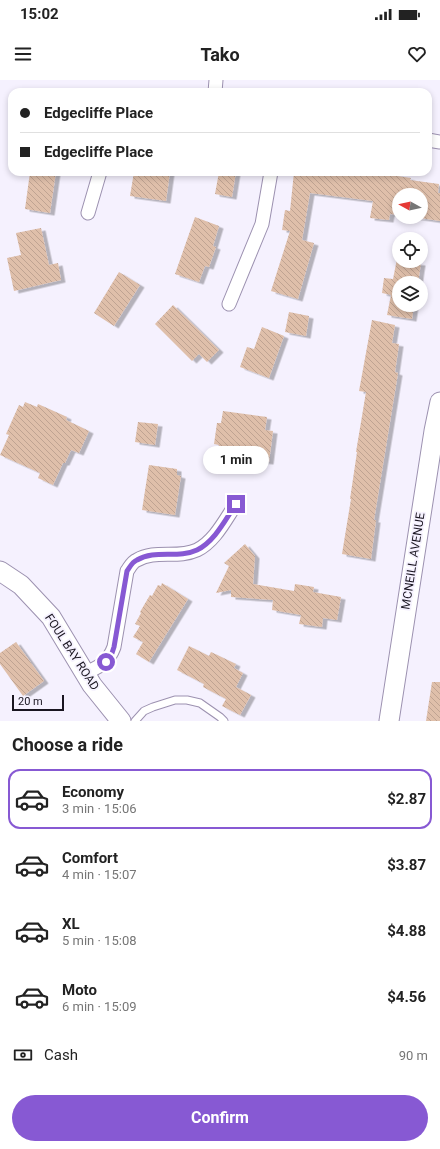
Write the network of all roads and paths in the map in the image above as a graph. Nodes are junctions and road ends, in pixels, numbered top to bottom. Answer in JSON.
{"nodes":[{"id":1,"x":99,"y":176,"type":"edge"},
{"id":2,"x":270,"y":176,"type":"edge"},
{"id":3,"x":88,"y":213,"type":"dead end"},
{"id":4,"x":229,"y":304,"type":"dead end"},
{"id":5,"x":440,"y":402,"type":"edge"},
{"id":6,"x":437,"y":432,"type":"edge"},
{"id":7,"x":236,"y":504,"type":"dead end"},
{"id":8,"x":0,"y":571,"type":"edge"},
{"id":9,"x":86,"y":673,"type":"junction"},
{"id":10,"x":121,"y":721,"type":"edge"},
{"id":11,"x":135,"y":721,"type":"edge"},
{"id":12,"x":224,"y":721,"type":"edge"},
{"id":13,"x":389,"y":721,"type":"edge"}],
"edges":[{"from":1,"to":3,"type":"street"},
{"from":2,"to":4,"type":"street"},
{"from":5,"to":6,"type":"street","name":"MCNEILL AVENUE"},
{"from":6,"to":13,"type":"street","name":"MCNEILL AVENUE"},
{"from":7,"to":9,"type":"street"},
{"from":8,"to":9,"type":"street","name":"FOUL BAY ROAD"},
{"from":9,"to":10,"type":"street","name":"FOUL BAY ROAD"},
{"from":11,"to":12,"type":"lane"}]}
